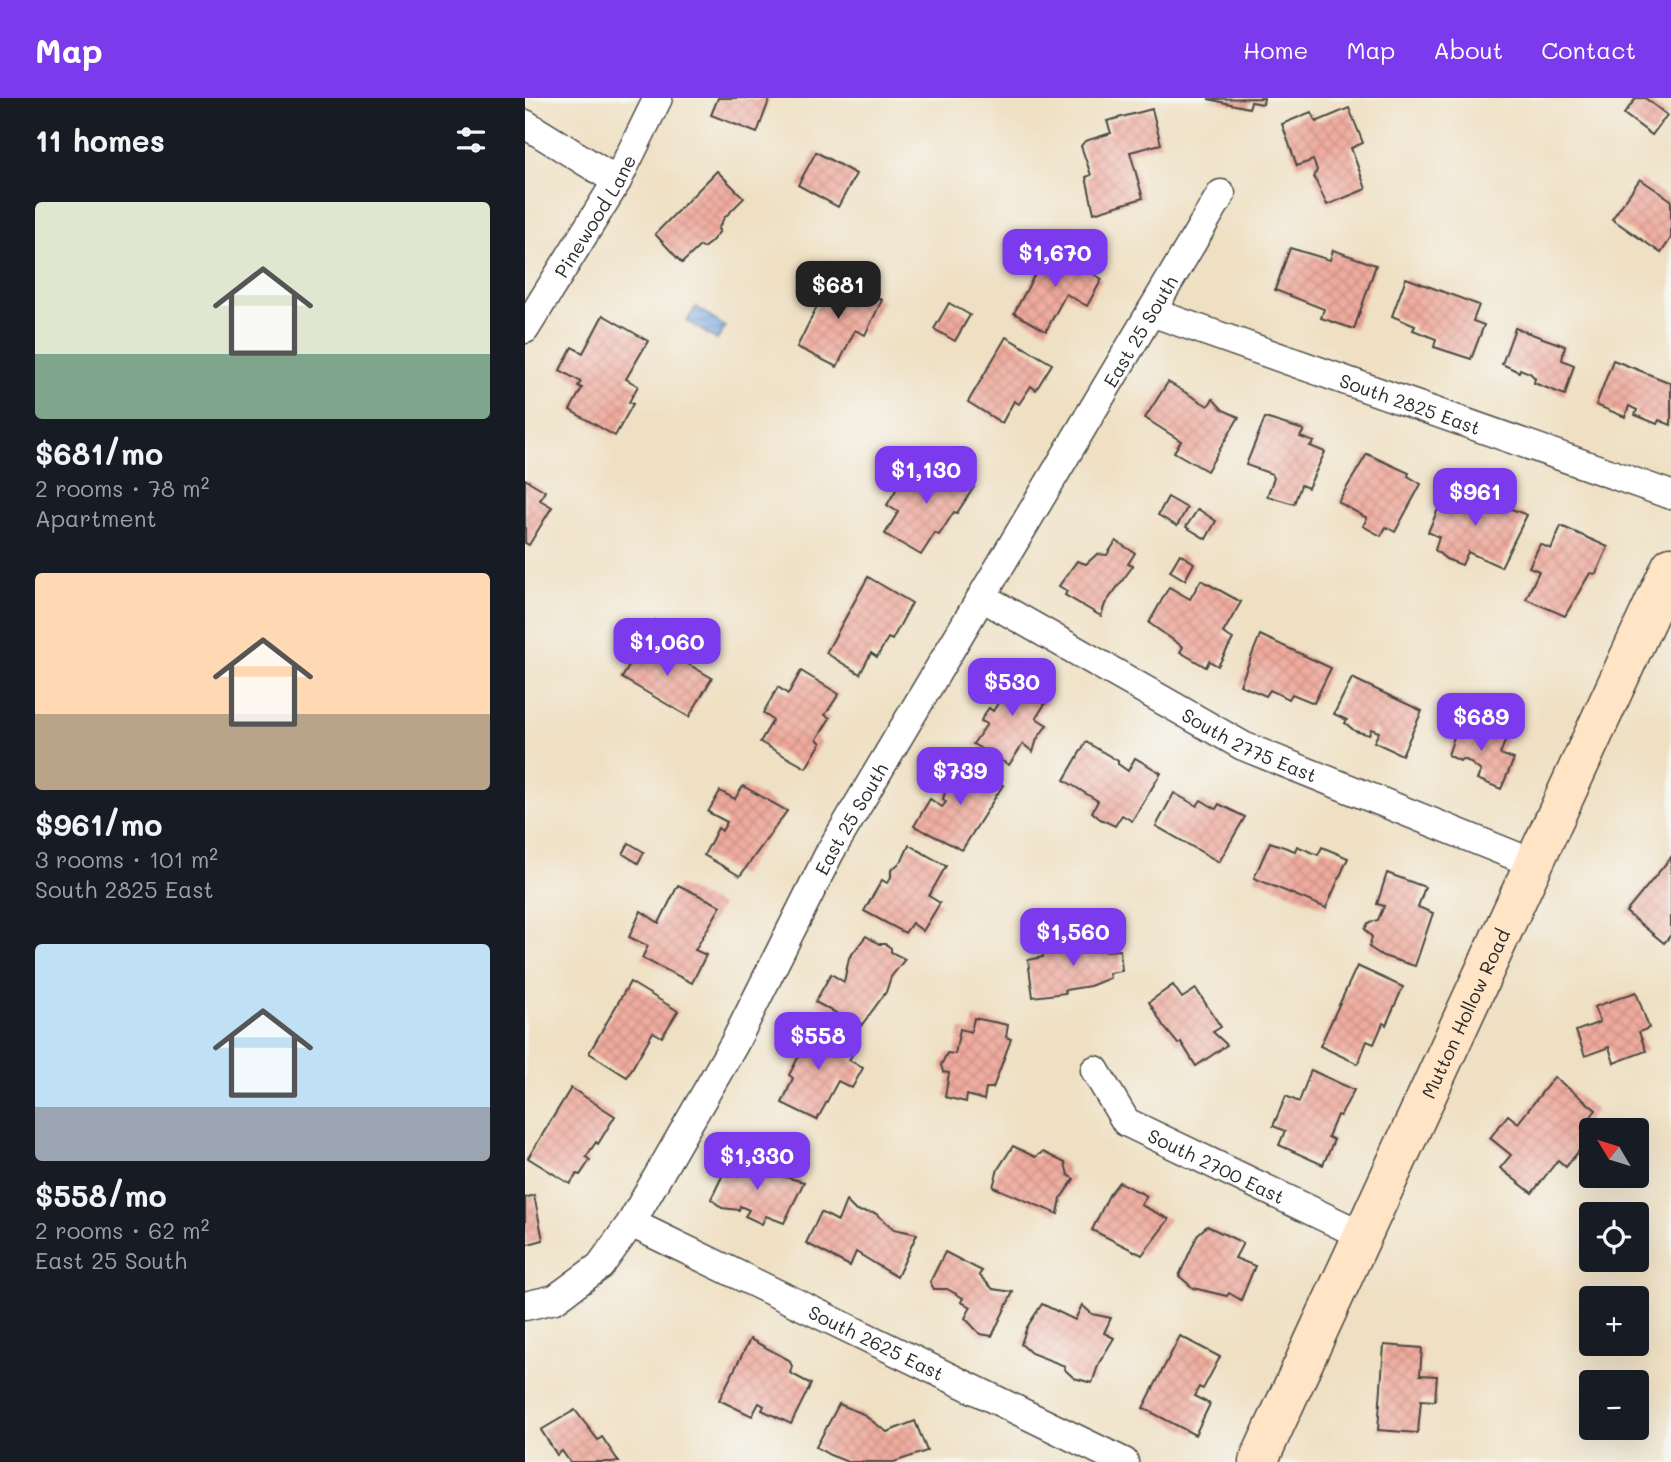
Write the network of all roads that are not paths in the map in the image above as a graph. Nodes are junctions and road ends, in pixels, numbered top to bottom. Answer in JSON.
{"nodes":[{"id":1,"x":658,"y":98,"type":"edge"},
{"id":2,"x":525,"y":124,"type":"edge"},
{"id":3,"x":618,"y":181,"type":"junction"},
{"id":4,"x":1220,"y":194,"type":"dead end"},
{"id":5,"x":1151,"y":312,"type":"junction"},
{"id":6,"x":525,"y":329,"type":"edge"},
{"id":7,"x":1671,"y":495,"type":"edge"},
{"id":8,"x":1671,"y":566,"type":"edge"},
{"id":9,"x":982,"y":597,"type":"junction"},
{"id":10,"x":1533,"y":863,"type":"junction"},
{"id":11,"x":1095,"y":1070,"type":"dead end"},
{"id":12,"x":631,"y":1223,"type":"junction"},
{"id":13,"x":1364,"y":1236,"type":"junction"},
{"id":14,"x":525,"y":1306,"type":"edge"},
{"id":15,"x":1124,"y":1462,"type":"edge"},
{"id":16,"x":1258,"y":1462,"type":"edge"}],
"edges":[{"from":1,"to":3,"type":"street","name":"Pinewood Lane"},
{"from":2,"to":3,"type":"street"},
{"from":3,"to":6,"type":"street","name":"Pinewood Lane"},
{"from":4,"to":5,"type":"street","name":"East 25 South"},
{"from":5,"to":7,"type":"street","name":"South 2825 East"},
{"from":5,"to":9,"type":"street","name":"East 25 South"},
{"from":8,"to":10,"type":"street","name":"Mutton Hollow Road"},
{"from":9,"to":10,"type":"street","name":"South 2775 East"},
{"from":9,"to":12,"type":"street","name":"East 25 South"},
{"from":10,"to":13,"type":"street","name":"Mutton Hollow Road"},
{"from":11,"to":13,"type":"street","name":"South 2700 East"},
{"from":12,"to":14,"type":"street","name":"East 25 South"},
{"from":12,"to":15,"type":"street","name":"South 2625 East"},
{"from":13,"to":16,"type":"street","name":"Mutton Hollow Road"}]}
